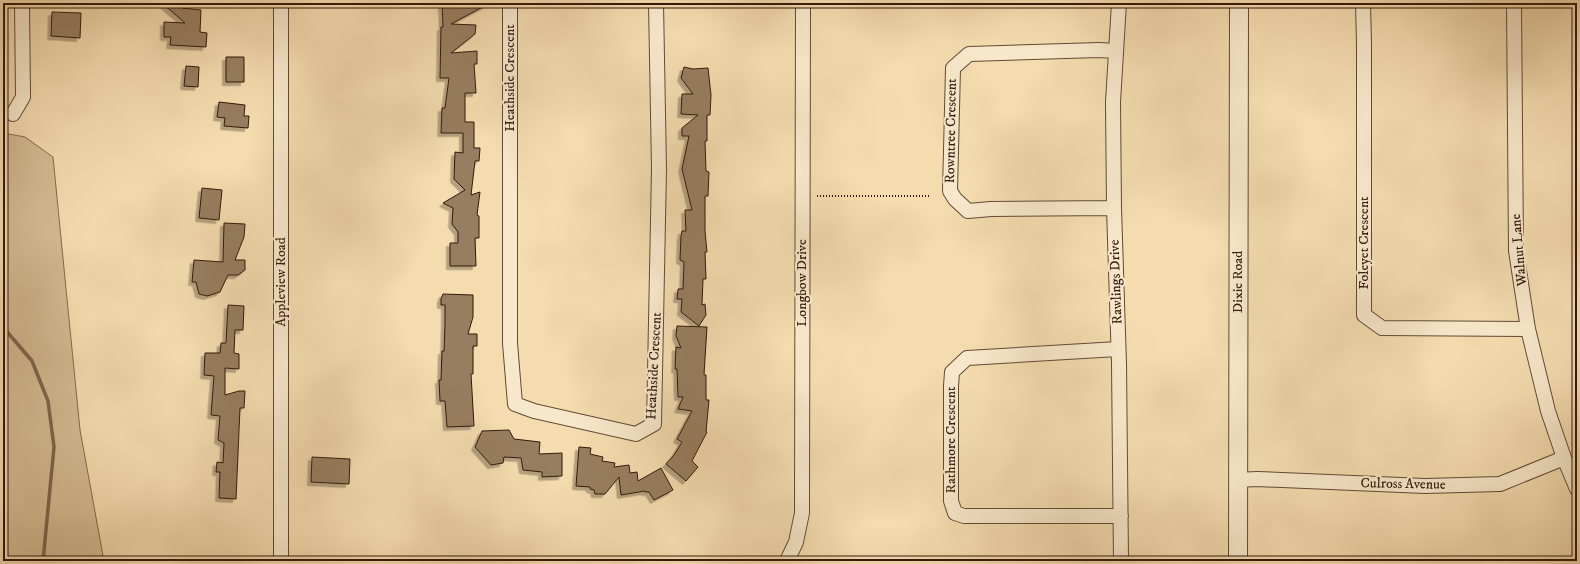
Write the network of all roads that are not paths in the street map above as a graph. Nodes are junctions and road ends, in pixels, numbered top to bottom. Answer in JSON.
{"nodes":[{"id":1,"x":22,"y":3,"type":"edge"},
{"id":2,"x":281,"y":3,"type":"edge"},
{"id":3,"x":510,"y":3,"type":"edge"},
{"id":4,"x":656,"y":3,"type":"edge"},
{"id":5,"x":803,"y":3,"type":"edge"},
{"id":6,"x":1119,"y":3,"type":"edge"},
{"id":7,"x":1239,"y":3,"type":"edge"},
{"id":8,"x":1363,"y":3,"type":"edge"},
{"id":9,"x":1514,"y":3,"type":"edge"},
{"id":10,"x":1116,"y":51,"type":"junction"},
{"id":11,"x":13,"y":114,"type":"dead end"},
{"id":12,"x":1114,"y":208,"type":"junction"},
{"id":13,"x":1528,"y":329,"type":"junction"},
{"id":14,"x":1118,"y":349,"type":"junction"},
{"id":15,"x":1564,"y":458,"type":"junction"},
{"id":16,"x":1238,"y":480,"type":"junction"},
{"id":17,"x":1577,"y":489,"type":"edge"},
{"id":18,"x":1121,"y":516,"type":"junction"},
{"id":19,"x":280,"y":561,"type":"edge"},
{"id":20,"x":787,"y":561,"type":"edge"},
{"id":21,"x":1121,"y":561,"type":"edge"},
{"id":22,"x":1238,"y":561,"type":"edge"}],
"edges":[{"from":1,"to":11,"type":"street"},
{"from":2,"to":19,"type":"street","name":"Appleview Road"},
{"from":3,"to":4,"type":"street","name":"Heathside Crescent"},
{"from":5,"to":20,"type":"street","name":"Longbow Drive"},
{"from":6,"to":10,"type":"street","name":"Rawlings Drive"},
{"from":7,"to":16,"type":"street","name":"Dixie Road"},
{"from":8,"to":13,"type":"street","name":"Foleyet Crescent"},
{"from":9,"to":13,"type":"street","name":"Walnut Lane"},
{"from":10,"to":12,"type":"street","name":"Rawlings Drive"},
{"from":10,"to":12,"type":"street","name":"Rowntree Crescent"},
{"from":12,"to":14,"type":"street","name":"Rawlings Drive"},
{"from":13,"to":15,"type":"street","name":"Walnut Lane"},
{"from":14,"to":18,"type":"street","name":"Rawlings Drive"},
{"from":14,"to":18,"type":"street","name":"Rathmore Crescent"},
{"from":15,"to":16,"type":"street","name":"Culross Avenue"},
{"from":15,"to":17,"type":"street","name":"Walnut Lane"},
{"from":16,"to":22,"type":"street","name":"Dixie Road"},
{"from":18,"to":21,"type":"street","name":"Rawlings Drive"}]}
